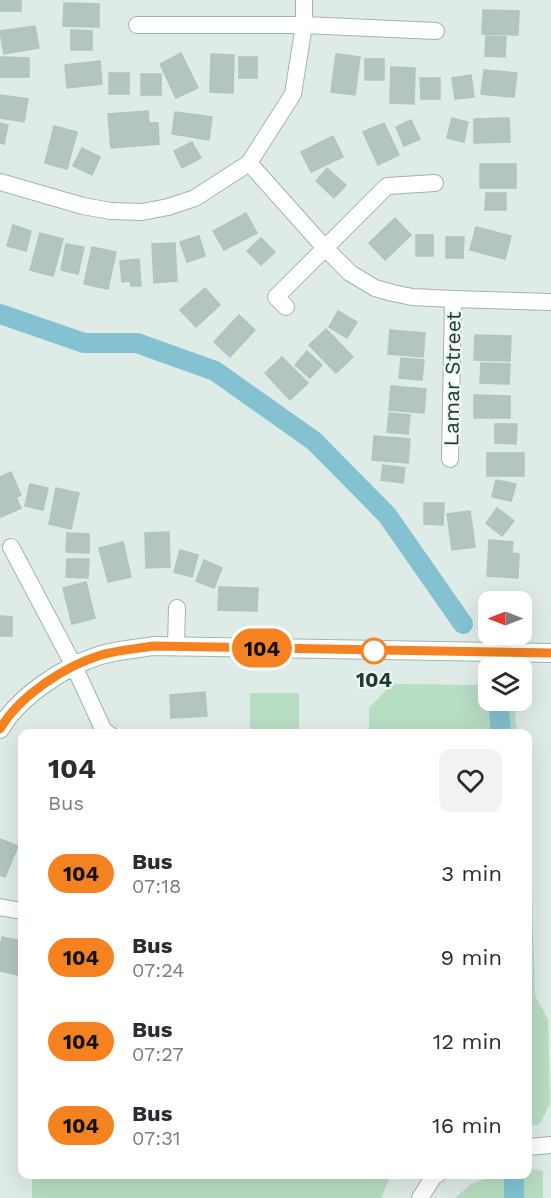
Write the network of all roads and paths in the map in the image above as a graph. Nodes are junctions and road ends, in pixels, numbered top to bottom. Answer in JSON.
{"nodes":[{"id":1,"x":304,"y":0,"type":"edge"},
{"id":2,"x":137,"y":25,"type":"dead end"},
{"id":3,"x":304,"y":25,"type":"junction"},
{"id":4,"x":436,"y":31,"type":"dead end"},
{"id":5,"x":249,"y":163,"type":"junction"},
{"id":6,"x":0,"y":182,"type":"edge"},
{"id":7,"x":435,"y":183,"type":"dead end"},
{"id":8,"x":324,"y":248,"type":"junction"},
{"id":9,"x":453,"y":299,"type":"junction"},
{"id":10,"x":551,"y":302,"type":"edge"},
{"id":11,"x":286,"y":307,"type":"dead end"},
{"id":12,"x":450,"y":459,"type":"dead end"},
{"id":13,"x":11,"y":547,"type":"dead end"},
{"id":14,"x":177,"y":608,"type":"dead end"},
{"id":15,"x":176,"y":646,"type":"junction"},
{"id":16,"x":551,"y":653,"type":"edge"},
{"id":17,"x":74,"y":666,"type":"junction"},
{"id":18,"x":0,"y":729,"type":"edge"},
{"id":19,"x":103,"y":729,"type":"edge"},
{"id":20,"x":0,"y":907,"type":"edge"},
{"id":21,"x":18,"y":910,"type":"edge"},
{"id":22,"x":551,"y":1145,"type":"edge"},
{"id":23,"x":532,"y":1147,"type":"edge"},
{"id":24,"x":432,"y":1179,"type":"edge"},
{"id":25,"x":420,"y":1198,"type":"edge"}],
"edges":[{"from":1,"to":3,"type":"street"},
{"from":2,"to":3,"type":"street"},
{"from":3,"to":4,"type":"street"},
{"from":3,"to":5,"type":"street"},
{"from":5,"to":6,"type":"street"},
{"from":5,"to":8,"type":"street","name":"Lamar Street"},
{"from":7,"to":8,"type":"street"},
{"from":8,"to":9,"type":"street","name":"Lamar Street"},
{"from":8,"to":11,"type":"street"},
{"from":9,"to":10,"type":"street","name":"Lamar Street"},
{"from":9,"to":12,"type":"street","name":"Lamar Street"},
{"from":13,"to":17,"type":"street"},
{"from":14,"to":15,"type":"street"},
{"from":15,"to":16,"type":"street"},
{"from":15,"to":17,"type":"street"},
{"from":17,"to":18,"type":"street"},
{"from":17,"to":19,"type":"street"},
{"from":20,"to":21,"type":"street"},
{"from":22,"to":23,"type":"street"},
{"from":24,"to":25,"type":"street"}]}
